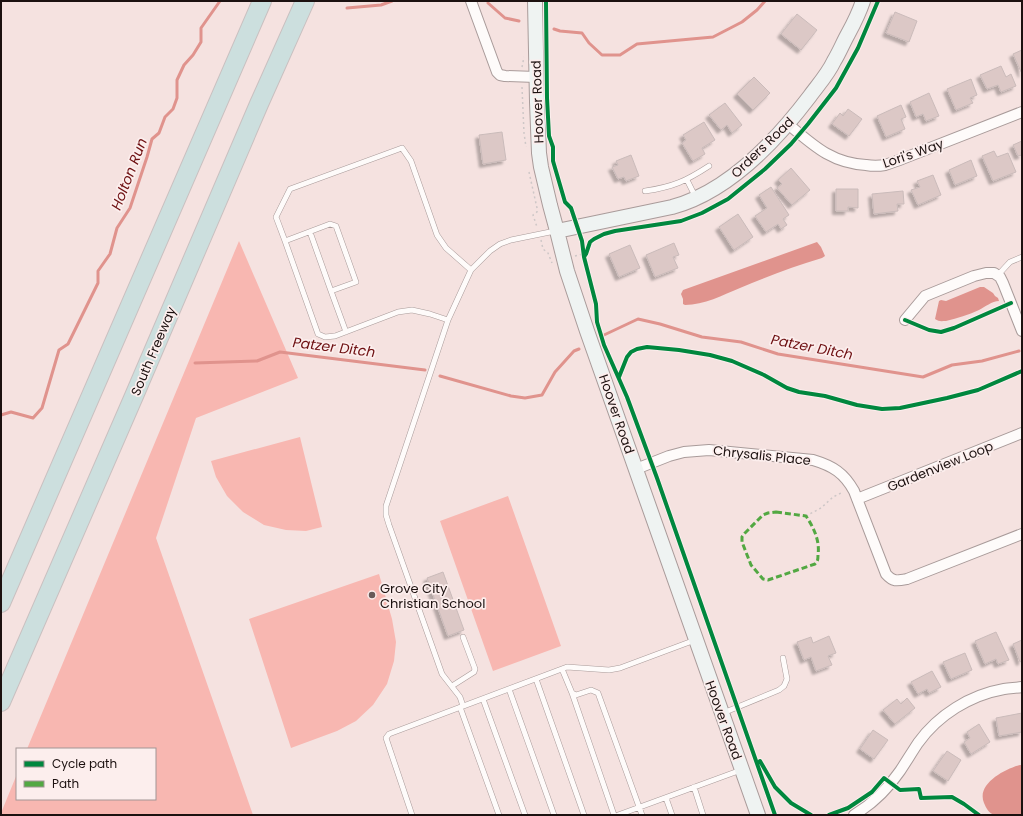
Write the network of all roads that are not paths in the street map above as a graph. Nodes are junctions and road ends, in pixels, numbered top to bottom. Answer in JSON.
{"nodes":[{"id":1,"x":262,"y":1,"type":"edge"},
{"id":2,"x":305,"y":1,"type":"edge"},
{"id":3,"x":472,"y":1,"type":"edge"},
{"id":4,"x":535,"y":1,"type":"edge"},
{"id":5,"x":863,"y":1,"type":"edge"},
{"id":6,"x":536,"y":77,"type":"junction"},
{"id":7,"x":1022,"y":112,"type":"edge"},
{"id":8,"x":788,"y":124,"type":"junction"},
{"id":9,"x":709,"y":166,"type":"dead end"},
{"id":10,"x":687,"y":180,"type":"junction"},
{"id":11,"x":645,"y":191,"type":"dead end"},
{"id":12,"x":696,"y":198,"type":"junction"},
{"id":13,"x":557,"y":231,"type":"junction"},
{"id":14,"x":310,"y":232,"type":"junction"},
{"id":15,"x":285,"y":241,"type":"junction"},
{"id":16,"x":1022,"y":257,"type":"edge"},
{"id":17,"x":471,"y":270,"type":"junction"},
{"id":18,"x":998,"y":274,"type":"junction"},
{"id":19,"x":331,"y":291,"type":"junction"},
{"id":20,"x":448,"y":320,"type":"junction"},
{"id":21,"x":905,"y":320,"type":"dead end"},
{"id":22,"x":1022,"y":331,"type":"edge"},
{"id":23,"x":346,"y":332,"type":"junction"},
{"id":24,"x":1022,"y":433,"type":"edge"},
{"id":25,"x":636,"y":469,"type":"junction"},
{"id":26,"x":857,"y":499,"type":"junction"},
{"id":27,"x":1022,"y":534,"type":"edge"},
{"id":28,"x":1,"y":603,"type":"edge"},
{"id":29,"x":463,"y":637,"type":"dead end"},
{"id":30,"x":696,"y":640,"type":"junction"},
{"id":31,"x":784,"y":658,"type":"dead end"},
{"id":32,"x":562,"y":669,"type":"junction"},
{"id":33,"x":536,"y":679,"type":"junction"},
{"id":34,"x":452,"y":686,"type":"junction"},
{"id":35,"x":1022,"y":687,"type":"edge"},
{"id":36,"x":509,"y":689,"type":"junction"},
{"id":37,"x":572,"y":693,"type":"junction"},
{"id":38,"x":483,"y":699,"type":"junction"},
{"id":39,"x":1,"y":702,"type":"edge"},
{"id":40,"x":462,"y":706,"type":"junction"},
{"id":41,"x":722,"y":713,"type":"junction"},
{"id":42,"x":742,"y":770,"type":"junction"},
{"id":43,"x":694,"y":788,"type":"junction"},
{"id":44,"x":666,"y":798,"type":"junction"},
{"id":45,"x":639,"y":808,"type":"junction"},
{"id":46,"x":412,"y":815,"type":"edge"},
{"id":47,"x":499,"y":815,"type":"edge"},
{"id":48,"x":525,"y":815,"type":"edge"},
{"id":49,"x":554,"y":815,"type":"edge"},
{"id":50,"x":584,"y":815,"type":"edge"},
{"id":51,"x":614,"y":815,"type":"edge"},
{"id":52,"x":618,"y":815,"type":"edge"},
{"id":53,"x":642,"y":815,"type":"edge"},
{"id":54,"x":672,"y":815,"type":"edge"},
{"id":55,"x":704,"y":815,"type":"edge"},
{"id":56,"x":758,"y":815,"type":"edge"},
{"id":57,"x":854,"y":815,"type":"edge"}],
"edges":[{"from":1,"to":28,"type":"highway"},
{"from":2,"to":39,"type":"highway","name":"South Freeway"},
{"from":3,"to":6,"type":"street"},
{"from":4,"to":6,"type":"main road","name":"Hoover Road"},
{"from":5,"to":8,"type":"main road","name":"Orders Road"},
{"from":6,"to":13,"type":"main road","name":"Hoover Road"},
{"from":7,"to":8,"type":"street","name":"Lori's Way"},
{"from":8,"to":12,"type":"main road","name":"Orders Road"},
{"from":9,"to":10,"type":"lane"},
{"from":10,"to":11,"type":"lane"},
{"from":10,"to":12,"type":"lane"},
{"from":12,"to":13,"type":"main road","name":"Orders Road"},
{"from":13,"to":17,"type":"lane"},
{"from":13,"to":25,"type":"main road","name":"Hoover Road"},
{"from":14,"to":15,"type":"lane"},
{"from":14,"to":19,"type":"lane"},
{"from":14,"to":19,"type":"lane"},
{"from":15,"to":17,"type":"lane"},
{"from":15,"to":23,"type":"lane"},
{"from":16,"to":18,"type":"lane"},
{"from":17,"to":20,"type":"lane"},
{"from":18,"to":21,"type":"street"},
{"from":18,"to":22,"type":"street"},
{"from":19,"to":23,"type":"lane"},
{"from":20,"to":23,"type":"lane"},
{"from":20,"to":34,"type":"lane"},
{"from":24,"to":26,"type":"street","name":"Gardenview Loop"},
{"from":25,"to":26,"type":"street","name":"Chrysalis Place"},
{"from":25,"to":30,"type":"main road","name":"Hoover Road"},
{"from":26,"to":27,"type":"street","name":"Chrysalis Place"},
{"from":29,"to":34,"type":"lane"},
{"from":30,"to":32,"type":"lane"},
{"from":30,"to":41,"type":"main road","name":"Hoover Road"},
{"from":31,"to":41,"type":"lane"},
{"from":32,"to":33,"type":"lane"},
{"from":32,"to":37,"type":"lane"},
{"from":33,"to":36,"type":"lane"},
{"from":33,"to":50,"type":"lane"},
{"from":34,"to":40,"type":"lane"},
{"from":35,"to":57,"type":"street"},
{"from":36,"to":38,"type":"lane"},
{"from":36,"to":49,"type":"lane"},
{"from":37,"to":45,"type":"lane"},
{"from":37,"to":51,"type":"lane"},
{"from":38,"to":40,"type":"lane"},
{"from":38,"to":48,"type":"lane"},
{"from":40,"to":46,"type":"lane"},
{"from":40,"to":47,"type":"lane"},
{"from":41,"to":42,"type":"main road","name":"Hoover Road"},
{"from":42,"to":43,"type":"lane"},
{"from":42,"to":56,"type":"main road","name":"Hoover Road"},
{"from":43,"to":44,"type":"lane"},
{"from":43,"to":55,"type":"lane"},
{"from":44,"to":45,"type":"lane"},
{"from":44,"to":54,"type":"lane"},
{"from":45,"to":52,"type":"lane"},
{"from":45,"to":53,"type":"lane"}]}
